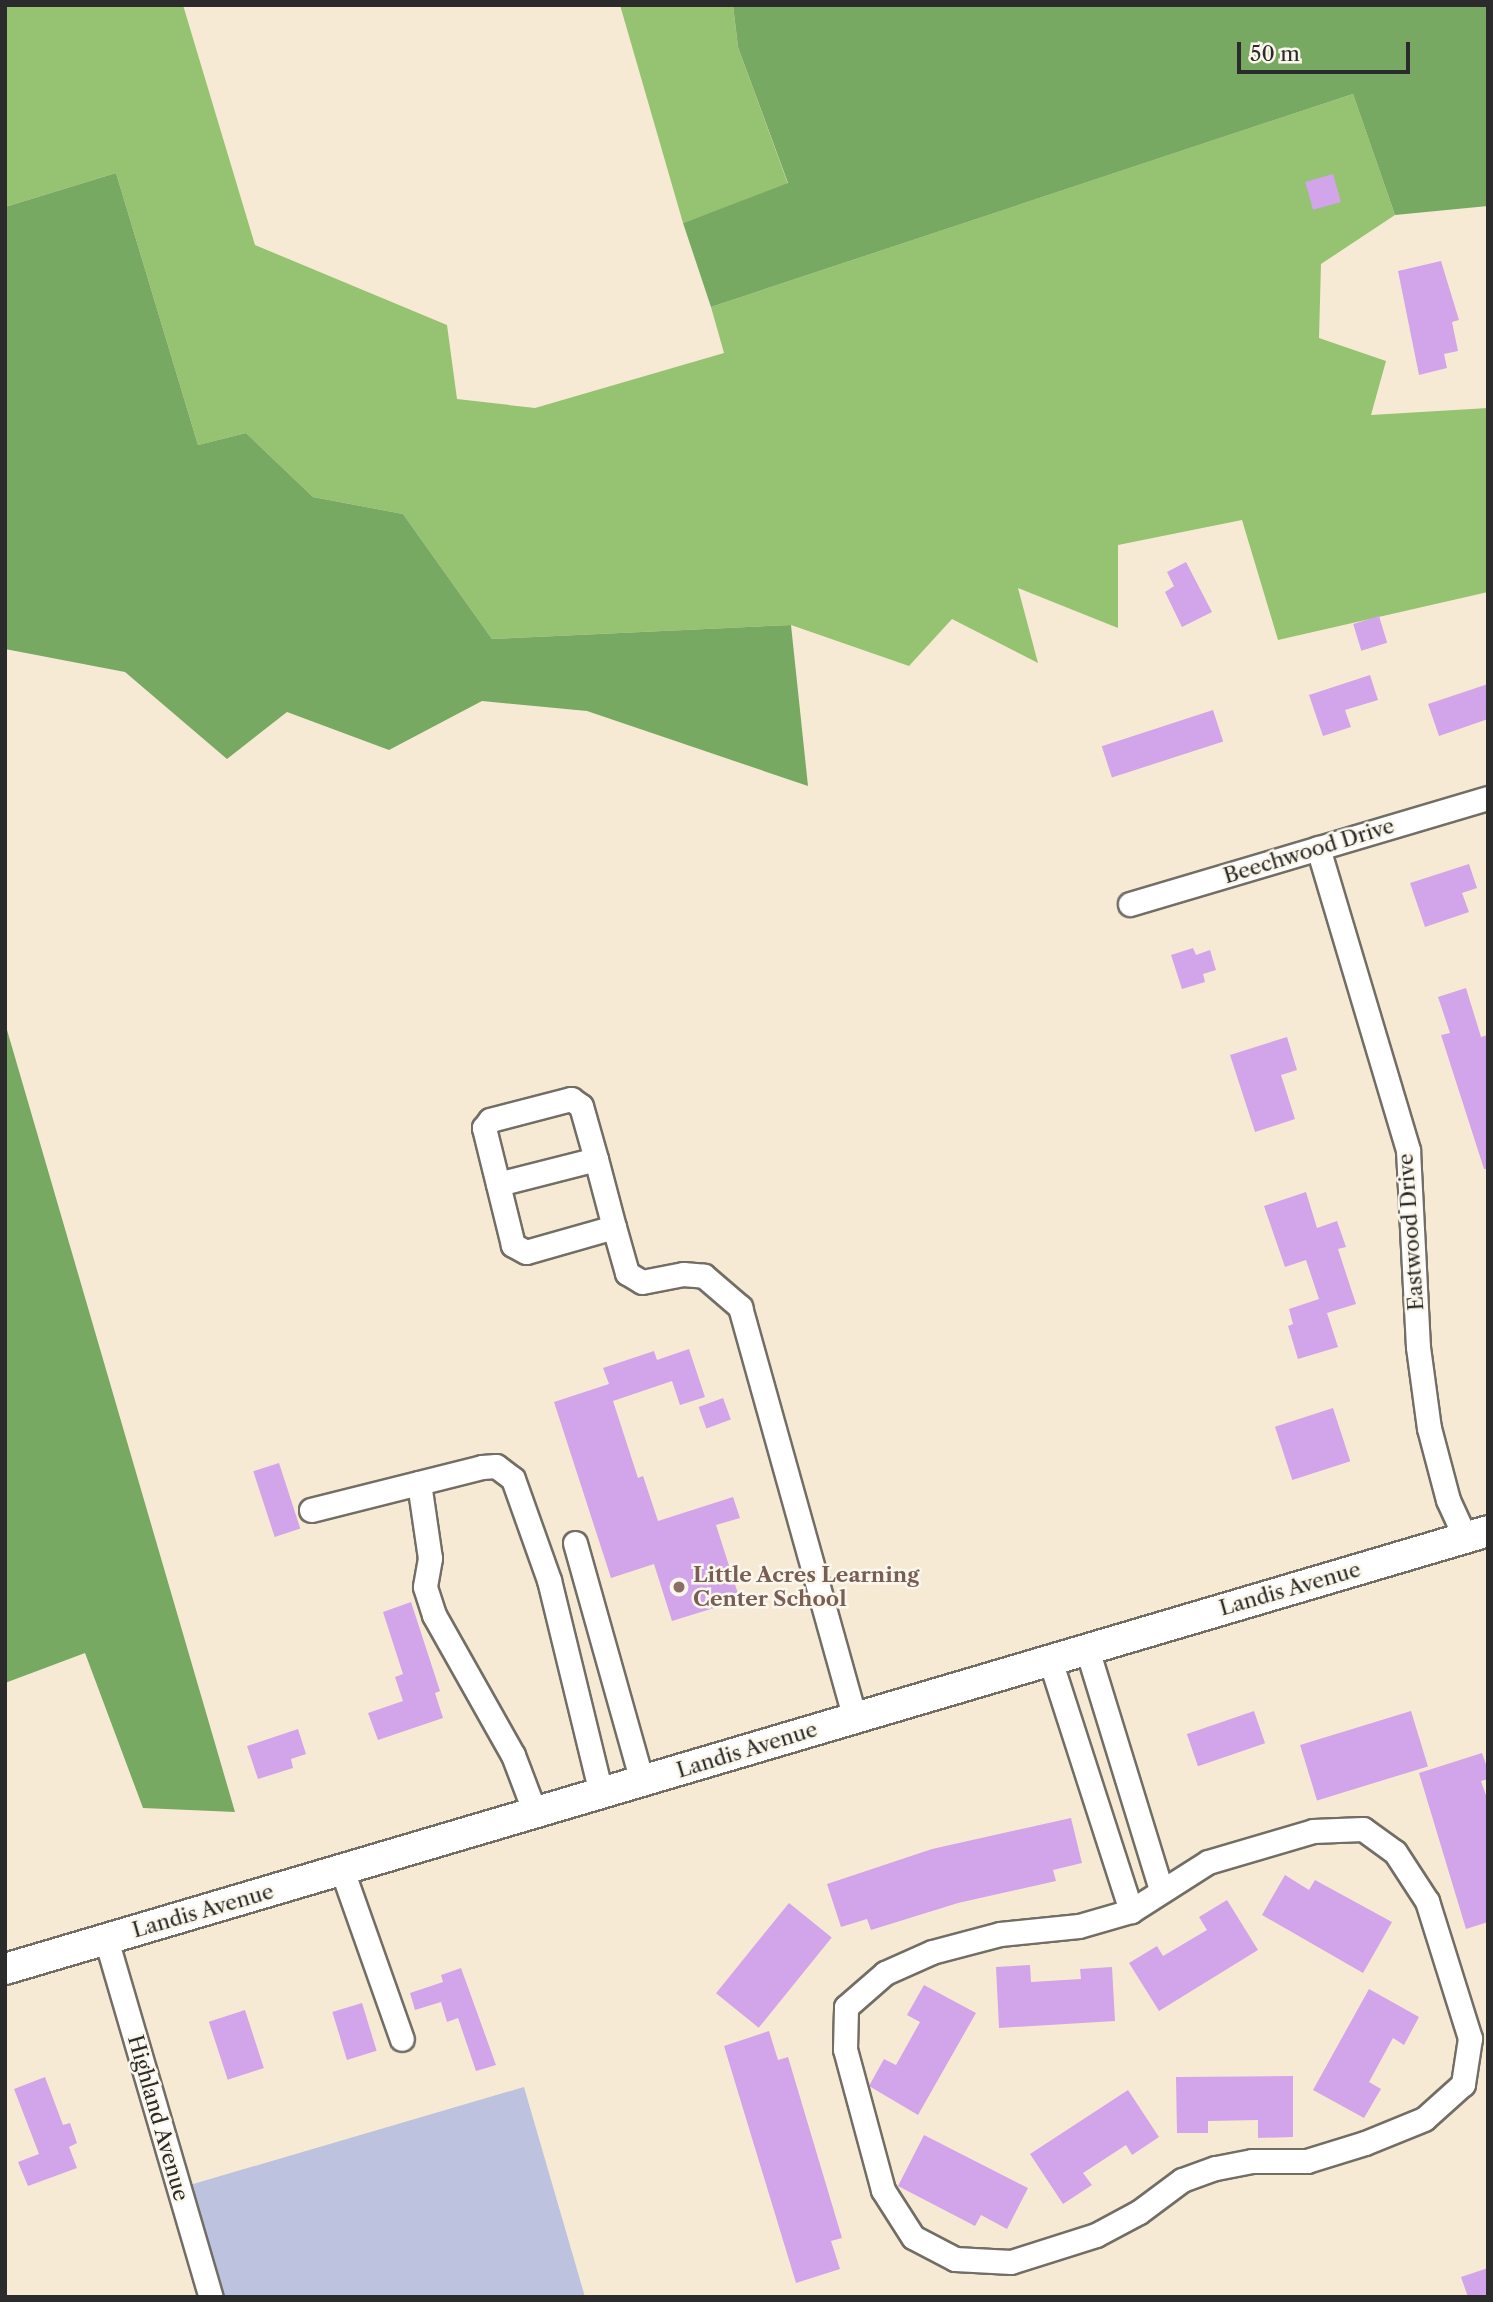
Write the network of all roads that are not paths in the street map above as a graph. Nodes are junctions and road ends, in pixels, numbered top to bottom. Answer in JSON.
{"nodes":[{"id":1,"x":1488,"y":798,"type":"edge"},
{"id":2,"x":1318,"y":848,"type":"junction"},
{"id":3,"x":1130,"y":904,"type":"dead end"},
{"id":4,"x":596,"y":1159,"type":"junction"},
{"id":5,"x":498,"y":1184,"type":"junction"},
{"id":6,"x":614,"y":1227,"type":"junction"},
{"id":7,"x":419,"y":1483,"type":"junction"},
{"id":8,"x":311,"y":1510,"type":"dead end"},
{"id":9,"x":1477,"y":1534,"type":"edge"},
{"id":10,"x":575,"y":1543,"type":"dead end"},
{"id":11,"x":1087,"y":1649,"type":"junction"},
{"id":12,"x":1050,"y":1660,"type":"junction"},
{"id":13,"x":855,"y":1718,"type":"junction"},
{"id":14,"x":642,"y":1781,"type":"junction"},
{"id":15,"x":601,"y":1793,"type":"junction"},
{"id":16,"x":535,"y":1814,"type":"junction"},
{"id":17,"x":342,"y":1870,"type":"junction"},
{"id":18,"x":1161,"y":1889,"type":"junction"},
{"id":19,"x":1131,"y":1910,"type":"junction"},
{"id":20,"x":106,"y":1940,"type":"junction"},
{"id":21,"x":5,"y":1969,"type":"edge"},
{"id":22,"x":402,"y":2039,"type":"dead end"},
{"id":23,"x":211,"y":2297,"type":"edge"}],
"edges":[{"from":1,"to":2,"type":"street","name":"Beechwood Drive"},
{"from":2,"to":3,"type":"street","name":"Beechwood Drive"},
{"from":2,"to":9,"type":"street","name":"Eastwood Drive"},
{"from":4,"to":5,"type":"street"},
{"from":4,"to":5,"type":"street"},
{"from":4,"to":6,"type":"street"},
{"from":5,"to":6,"type":"street"},
{"from":6,"to":13,"type":"street"},
{"from":7,"to":8,"type":"street"},
{"from":7,"to":15,"type":"street"},
{"from":7,"to":16,"type":"street"},
{"from":9,"to":11,"type":"main road","name":"Landis Avenue"},
{"from":10,"to":14,"type":"street"},
{"from":11,"to":12,"type":"main road","name":"Landis Avenue"},
{"from":11,"to":18,"type":"street"},
{"from":12,"to":13,"type":"main road","name":"Landis Avenue"},
{"from":12,"to":19,"type":"street"},
{"from":13,"to":14,"type":"main road","name":"Landis Avenue"},
{"from":14,"to":15,"type":"main road","name":"Landis Avenue"},
{"from":15,"to":16,"type":"main road","name":"Landis Avenue"},
{"from":16,"to":17,"type":"main road","name":"Landis Avenue"},
{"from":17,"to":20,"type":"main road","name":"Landis Avenue"},
{"from":17,"to":22,"type":"street"},
{"from":18,"to":19,"type":"street"},
{"from":18,"to":19,"type":"street"},
{"from":20,"to":21,"type":"main road","name":"Landis Avenue"},
{"from":20,"to":23,"type":"street","name":"Highland Avenue"}]}
